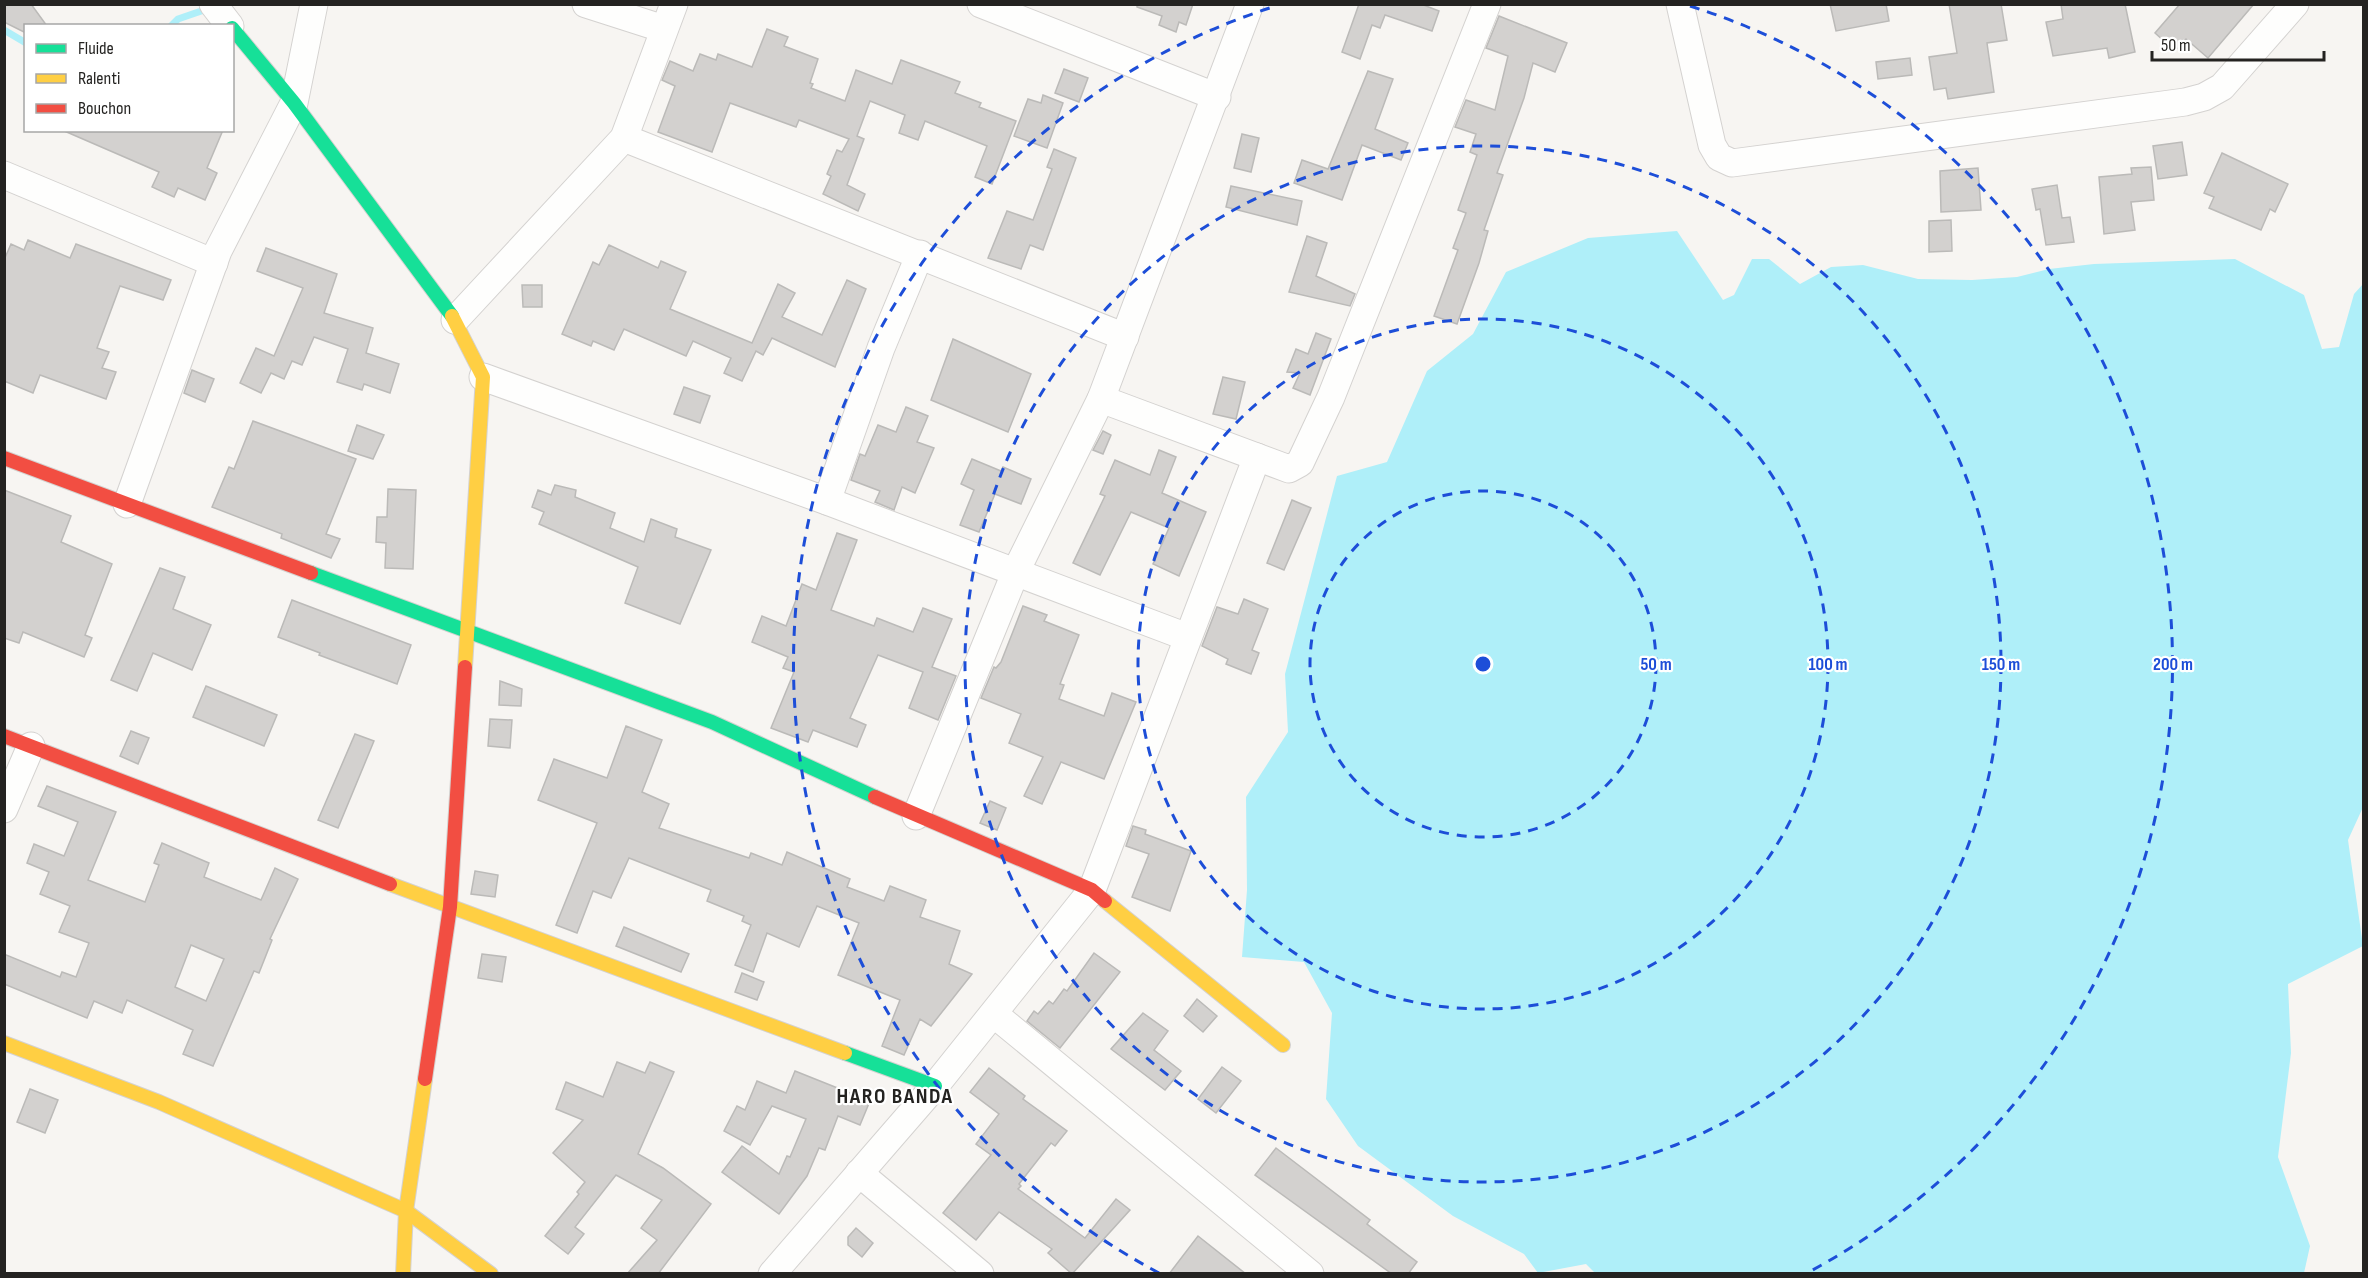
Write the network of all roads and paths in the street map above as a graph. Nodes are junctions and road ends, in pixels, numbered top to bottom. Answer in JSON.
{"nodes":[{"id":1,"x":213,"y":4,"type":"edge"},
{"id":2,"x":314,"y":4,"type":"edge"},
{"id":3,"x":586,"y":4,"type":"edge"},
{"id":4,"x":981,"y":4,"type":"edge"},
{"id":5,"x":1250,"y":4,"type":"edge"},
{"id":6,"x":1487,"y":4,"type":"edge"},
{"id":7,"x":1680,"y":4,"type":"edge"},
{"id":8,"x":2295,"y":4,"type":"edge"},
{"id":9,"x":669,"y":17,"type":"edge"},
{"id":10,"x":229,"y":24,"type":"edge"},
{"id":11,"x":234,"y":31,"type":"edge"},
{"id":12,"x":1217,"y":97,"type":"junction"},
{"id":13,"x":294,"y":103,"type":"junction"},
{"id":14,"x":624,"y":138,"type":"junction"},
{"id":15,"x":4,"y":175,"type":"edge"},
{"id":16,"x":920,"y":254,"type":"junction"},
{"id":17,"x":214,"y":263,"type":"junction"},
{"id":18,"x":455,"y":320,"type":"junction"},
{"id":19,"x":1125,"y":337,"type":"junction"},
{"id":20,"x":483,"y":377,"type":"junction"},
{"id":21,"x":1101,"y":399,"type":"junction"},
{"id":22,"x":1257,"y":457,"type":"junction"},
{"id":23,"x":4,"y":458,"type":"edge"},
{"id":24,"x":827,"y":501,"type":"junction"},
{"id":25,"x":127,"y":504,"type":"junction"},
{"id":26,"x":1016,"y":572,"type":"junction"},
{"id":27,"x":467,"y":631,"type":"junction"},
{"id":28,"x":1187,"y":637,"type":"junction"},
{"id":29,"x":4,"y":736,"type":"edge"},
{"id":30,"x":31,"y":746,"type":"junction"},
{"id":31,"x":4,"y":808,"type":"edge"},
{"id":32,"x":916,"y":816,"type":"junction"},
{"id":33,"x":1092,"y":890,"type":"junction"},
{"id":34,"x":450,"y":907,"type":"junction"},
{"id":35,"x":994,"y":1014,"type":"junction"},
{"id":36,"x":4,"y":1043,"type":"edge"},
{"id":37,"x":1283,"y":1046,"type":"dead end"},
{"id":38,"x":935,"y":1086,"type":"junction"},
{"id":39,"x":859,"y":1173,"type":"junction"},
{"id":40,"x":406,"y":1211,"type":"junction"},
{"id":41,"x":403,"y":1274,"type":"edge"},
{"id":42,"x":491,"y":1274,"type":"edge"},
{"id":43,"x":772,"y":1274,"type":"edge"},
{"id":44,"x":980,"y":1274,"type":"edge"},
{"id":45,"x":1310,"y":1274,"type":"edge"}],
"edges":[{"from":1,"to":10,"type":"street"},
{"from":2,"to":13,"type":"street"},
{"from":3,"to":9,"type":"street"},
{"from":4,"to":12,"type":"street"},
{"from":5,"to":12,"type":"street"},
{"from":6,"to":22,"type":"street"},
{"from":7,"to":8,"type":"street"},
{"from":9,"to":14,"type":"street"},
{"from":11,"to":13,"type":"street"},
{"from":12,"to":19,"type":"street"},
{"from":13,"to":17,"type":"street"},
{"from":13,"to":18,"type":"street"},
{"from":14,"to":16,"type":"street"},
{"from":14,"to":18,"type":"street"},
{"from":15,"to":17,"type":"street"},
{"from":16,"to":19,"type":"street"},
{"from":16,"to":24,"type":"street"},
{"from":17,"to":25,"type":"street"},
{"from":18,"to":20,"type":"street"},
{"from":19,"to":21,"type":"street"},
{"from":20,"to":24,"type":"street"},
{"from":20,"to":27,"type":"street"},
{"from":21,"to":22,"type":"street"},
{"from":21,"to":26,"type":"street"},
{"from":22,"to":28,"type":"street"},
{"from":23,"to":25,"type":"street"},
{"from":24,"to":26,"type":"street"},
{"from":25,"to":27,"type":"street"},
{"from":26,"to":28,"type":"street"},
{"from":26,"to":32,"type":"street"},
{"from":27,"to":32,"type":"street"},
{"from":27,"to":34,"type":"street"},
{"from":28,"to":33,"type":"street"},
{"from":29,"to":30,"type":"street"},
{"from":30,"to":31,"type":"street"},
{"from":30,"to":34,"type":"street"},
{"from":32,"to":33,"type":"street"},
{"from":33,"to":35,"type":"street"},
{"from":33,"to":37,"type":"street"},
{"from":34,"to":38,"type":"street"},
{"from":34,"to":40,"type":"street"},
{"from":35,"to":38,"type":"street"},
{"from":35,"to":45,"type":"street"},
{"from":36,"to":40,"type":"street"},
{"from":38,"to":39,"type":"street"},
{"from":39,"to":43,"type":"street"},
{"from":39,"to":44,"type":"street"},
{"from":40,"to":41,"type":"street"},
{"from":40,"to":42,"type":"street"}]}
